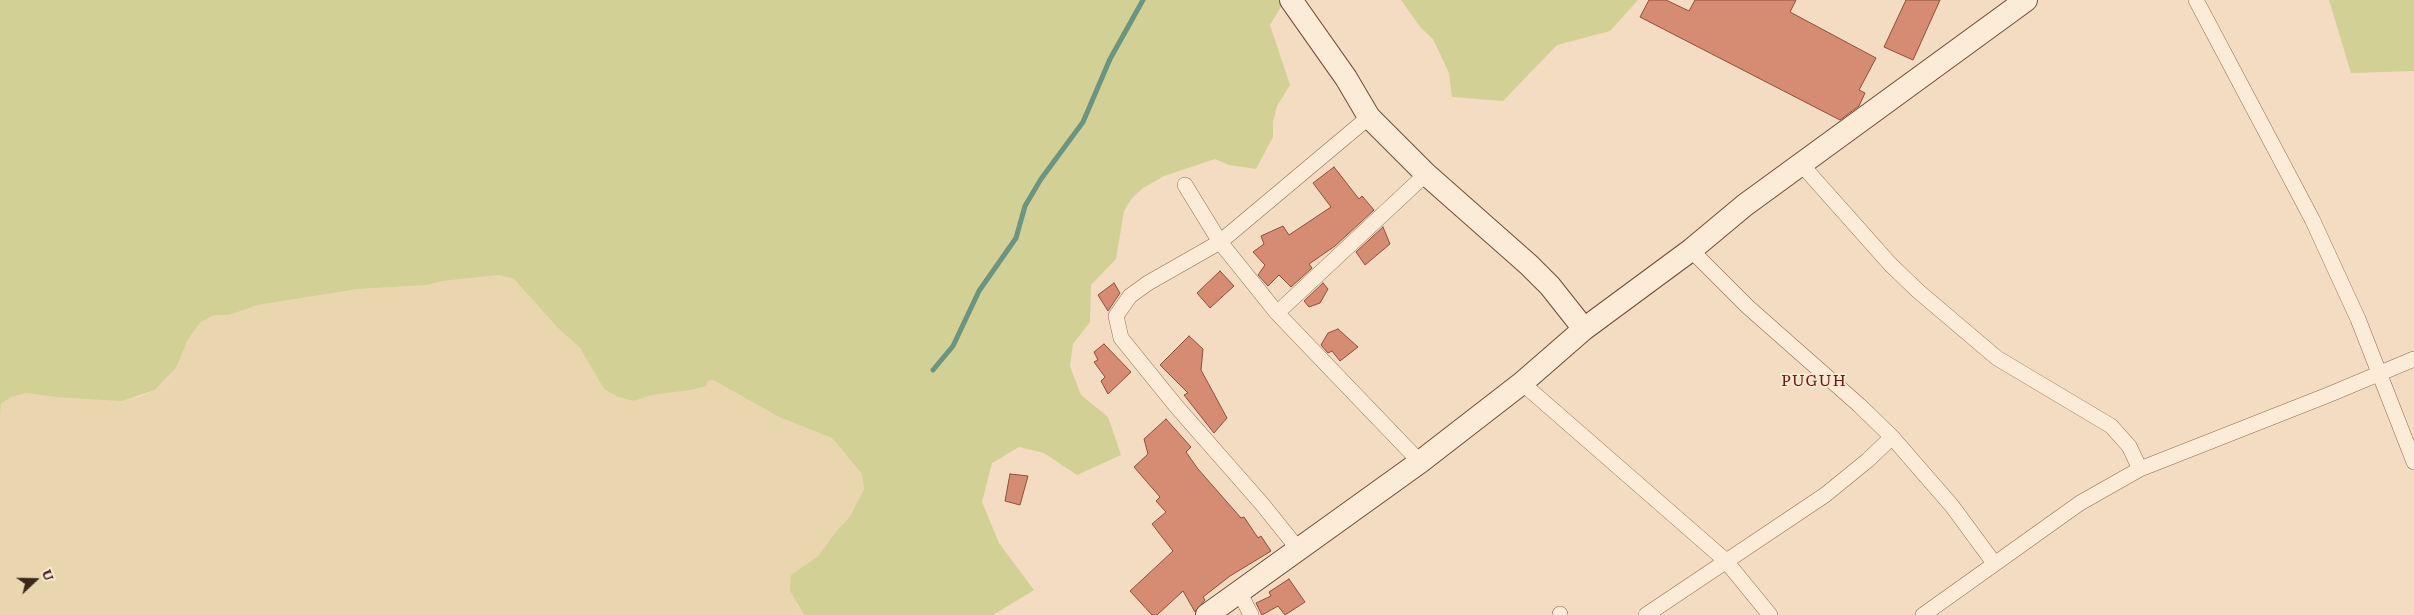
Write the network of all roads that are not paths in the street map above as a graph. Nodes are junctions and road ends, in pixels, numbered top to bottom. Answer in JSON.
{"nodes":[{"id":1,"x":1291,"y":0,"type":"edge"},
{"id":2,"x":2026,"y":0,"type":"edge"},
{"id":3,"x":2196,"y":0,"type":"edge"},
{"id":4,"x":1369,"y":117,"type":"junction"},
{"id":5,"x":1801,"y":164,"type":"junction"},
{"id":6,"x":1426,"y":174,"type":"junction"},
{"id":7,"x":1185,"y":185,"type":"dead end"},
{"id":8,"x":1220,"y":242,"type":"junction"},
{"id":9,"x":1691,"y":250,"type":"junction"},
{"id":10,"x":1277,"y":313,"type":"junction"},
{"id":11,"x":1584,"y":329,"type":"junction"},
{"id":12,"x":2414,"y":359,"type":"edge"},
{"id":13,"x":2378,"y":372,"type":"junction"},
{"id":14,"x":1522,"y":383,"type":"junction"},
{"id":15,"x":1892,"y":437,"type":"junction"},
{"id":16,"x":1420,"y":462,"type":"junction"},
{"id":17,"x":2414,"y":462,"type":"edge"},
{"id":18,"x":2140,"y":469,"type":"junction"},
{"id":19,"x":1299,"y":550,"type":"junction"},
{"id":20,"x":1725,"y":560,"type":"junction"},
{"id":21,"x":1994,"y":563,"type":"junction"},
{"id":22,"x":1240,"y":593,"type":"junction"},
{"id":23,"x":1207,"y":615,"type":"edge"},
{"id":24,"x":1251,"y":615,"type":"edge"},
{"id":25,"x":1646,"y":615,"type":"edge"},
{"id":26,"x":1770,"y":615,"type":"edge"},
{"id":27,"x":1923,"y":615,"type":"edge"}],
"edges":[{"from":1,"to":4,"type":"street"},
{"from":2,"to":5,"type":"street"},
{"from":3,"to":13,"type":"street"},
{"from":4,"to":6,"type":"street"},
{"from":4,"to":8,"type":"street"},
{"from":5,"to":9,"type":"street"},
{"from":5,"to":18,"type":"street"},
{"from":6,"to":10,"type":"street"},
{"from":6,"to":11,"type":"street"},
{"from":7,"to":8,"type":"street"},
{"from":8,"to":10,"type":"street"},
{"from":8,"to":19,"type":"street"},
{"from":9,"to":11,"type":"street"},
{"from":9,"to":15,"type":"street"},
{"from":10,"to":16,"type":"street"},
{"from":11,"to":14,"type":"street"},
{"from":12,"to":13,"type":"street"},
{"from":13,"to":17,"type":"street"},
{"from":13,"to":18,"type":"street"},
{"from":14,"to":16,"type":"street"},
{"from":14,"to":20,"type":"street"},
{"from":15,"to":20,"type":"street"},
{"from":15,"to":21,"type":"street"},
{"from":16,"to":19,"type":"street"},
{"from":18,"to":21,"type":"street"},
{"from":19,"to":22,"type":"street"},
{"from":20,"to":25,"type":"street"},
{"from":20,"to":26,"type":"street"},
{"from":21,"to":27,"type":"street"},
{"from":22,"to":23,"type":"street"},
{"from":22,"to":24,"type":"street"}]}
